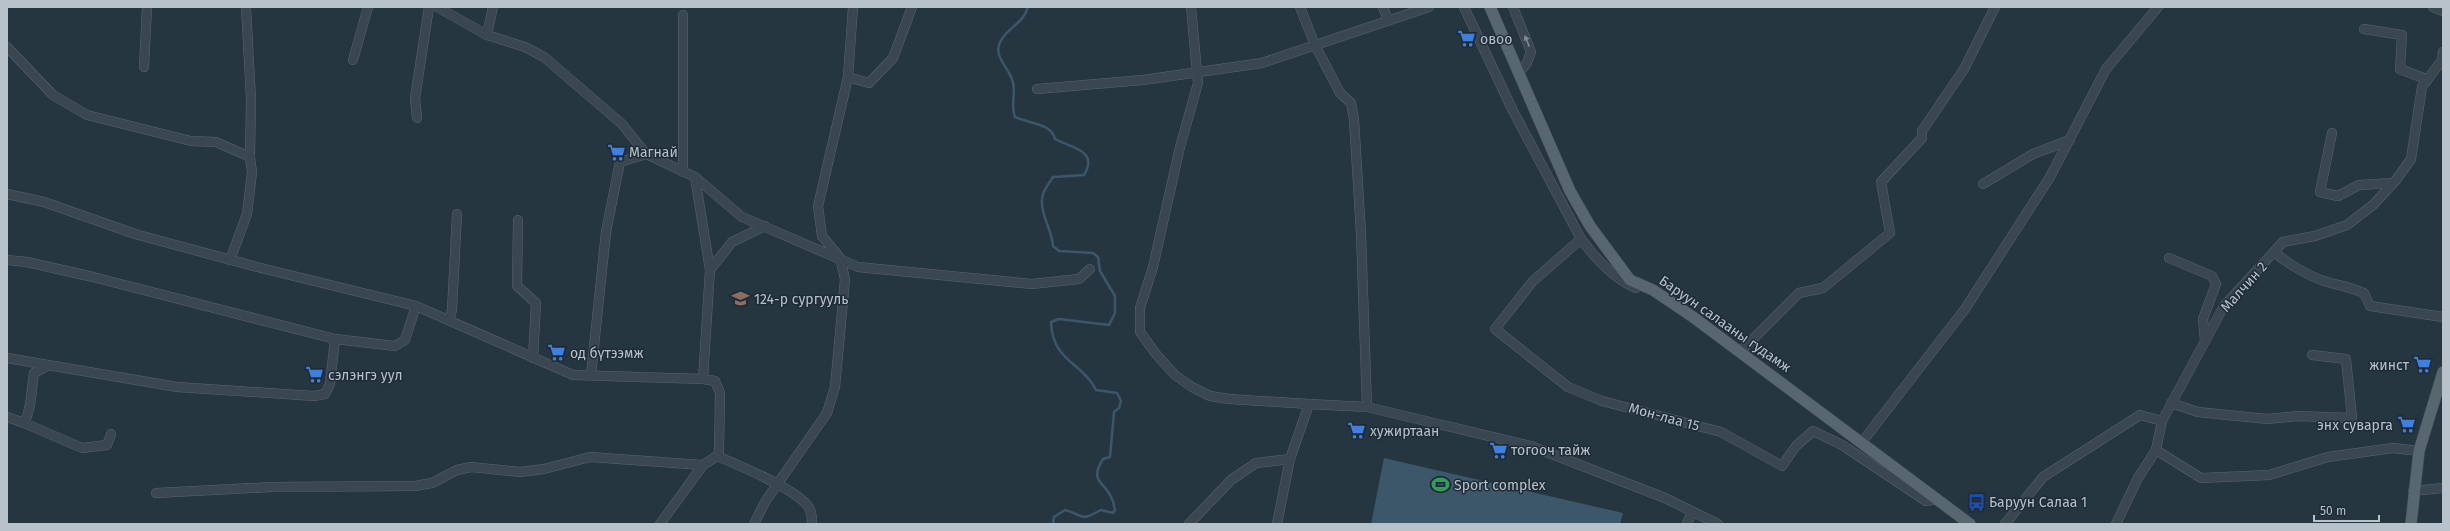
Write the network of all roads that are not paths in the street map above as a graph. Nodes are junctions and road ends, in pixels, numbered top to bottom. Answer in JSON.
{"nodes":[{"id":1,"x":147,"y":7,"type":"edge"},
{"id":2,"x":246,"y":7,"type":"edge"},
{"id":3,"x":368,"y":7,"type":"edge"},
{"id":4,"x":429,"y":7,"type":"edge"},
{"id":5,"x":437,"y":7,"type":"edge"},
{"id":6,"x":493,"y":7,"type":"edge"},
{"id":7,"x":853,"y":7,"type":"edge"},
{"id":8,"x":912,"y":7,"type":"edge"},
{"id":9,"x":1191,"y":7,"type":"edge"},
{"id":10,"x":1300,"y":7,"type":"edge"},
{"id":11,"x":1383,"y":7,"type":"edge"},
{"id":12,"x":1429,"y":7,"type":"edge"},
{"id":13,"x":1464,"y":7,"type":"edge"},
{"id":14,"x":1490,"y":7,"type":"edge"},
{"id":15,"x":1513,"y":7,"type":"edge"},
{"id":16,"x":1995,"y":7,"type":"edge"},
{"id":17,"x":2158,"y":7,"type":"edge"},
{"id":18,"x":2433,"y":7,"type":"edge"},
{"id":19,"x":2441,"y":7,"type":"edge"},
{"id":20,"x":2443,"y":12,"type":"edge"},
{"id":21,"x":684,"y":15,"type":"dead end"},
{"id":22,"x":1388,"y":20,"type":"junction"},
{"id":23,"x":2364,"y":29,"type":"dead end"},
{"id":24,"x":487,"y":35,"type":"junction"},
{"id":25,"x":1315,"y":45,"type":"junction"},
{"id":26,"x":7,"y":47,"type":"edge"},
{"id":27,"x":2443,"y":52,"type":"edge"},
{"id":28,"x":352,"y":60,"type":"dead end"},
{"id":29,"x":144,"y":67,"type":"dead end"},
{"id":30,"x":1196,"y":73,"type":"junction"},
{"id":31,"x":1518,"y":74,"type":"junction"},
{"id":32,"x":848,"y":77,"type":"junction"},
{"id":33,"x":2426,"y":79,"type":"junction"},
{"id":34,"x":1037,"y":89,"type":"dead end"},
{"id":35,"x":417,"y":118,"type":"dead end"},
{"id":36,"x":2332,"y":133,"type":"dead end"},
{"id":37,"x":2070,"y":140,"type":"junction"},
{"id":38,"x":646,"y":154,"type":"junction"},
{"id":39,"x":250,"y":157,"type":"junction"},
{"id":40,"x":683,"y":172,"type":"junction"},
{"id":41,"x":695,"y":177,"type":"junction"},
{"id":42,"x":2393,"y":183,"type":"junction"},
{"id":43,"x":1983,"y":184,"type":"dead end"},
{"id":44,"x":7,"y":194,"type":"edge"},
{"id":45,"x":457,"y":214,"type":"dead end"},
{"id":46,"x":518,"y":220,"type":"dead end"},
{"id":47,"x":765,"y":226,"type":"junction"},
{"id":48,"x":1581,"y":239,"type":"junction"},
{"id":49,"x":2275,"y":253,"type":"junction"},
{"id":50,"x":840,"y":258,"type":"junction"},
{"id":51,"x":2169,"y":258,"type":"dead end"},
{"id":52,"x":7,"y":260,"type":"edge"},
{"id":53,"x":230,"y":260,"type":"junction"},
{"id":54,"x":1090,"y":269,"type":"dead end"},
{"id":55,"x":710,"y":270,"type":"junction"},
{"id":56,"x":1673,"y":303,"type":"junction"},
{"id":57,"x":416,"y":306,"type":"junction"},
{"id":58,"x":2443,"y":317,"type":"edge"},
{"id":59,"x":449,"y":320,"type":"junction"},
{"id":60,"x":335,"y":339,"type":"junction"},
{"id":61,"x":2205,"y":341,"type":"junction"},
{"id":62,"x":1740,"y":352,"type":"junction"},
{"id":63,"x":2312,"y":355,"type":"dead end"},
{"id":64,"x":7,"y":358,"type":"edge"},
{"id":65,"x":533,"y":358,"type":"junction"},
{"id":66,"x":48,"y":366,"type":"junction"},
{"id":67,"x":2443,"y":372,"type":"edge"},
{"id":68,"x":591,"y":375,"type":"junction"},
{"id":69,"x":703,"y":379,"type":"junction"},
{"id":70,"x":2171,"y":403,"type":"junction"},
{"id":71,"x":1309,"y":404,"type":"junction"},
{"id":72,"x":1367,"y":408,"type":"junction"},
{"id":73,"x":7,"y":417,"type":"edge"},
{"id":74,"x":2162,"y":421,"type":"junction"},
{"id":75,"x":24,"y":423,"type":"junction"},
{"id":76,"x":111,"y":434,"type":"dead end"},
{"id":77,"x":1862,"y":442,"type":"junction"},
{"id":78,"x":2156,"y":450,"type":"junction"},
{"id":79,"x":2419,"y":451,"type":"junction"},
{"id":80,"x":717,"y":456,"type":"junction"},
{"id":81,"x":1290,"y":459,"type":"junction"},
{"id":82,"x":703,"y":465,"type":"junction"},
{"id":83,"x":778,"y":484,"type":"junction"},
{"id":84,"x":2443,"y":488,"type":"edge"},
{"id":85,"x":2413,"y":491,"type":"junction"},
{"id":86,"x":156,"y":493,"type":"dead end"},
{"id":87,"x":1938,"y":499,"type":"junction"},
{"id":88,"x":1692,"y":512,"type":"junction"},
{"id":89,"x":660,"y":524,"type":"edge"},
{"id":90,"x":754,"y":524,"type":"edge"},
{"id":91,"x":812,"y":524,"type":"edge"},
{"id":92,"x":1189,"y":524,"type":"edge"},
{"id":93,"x":1277,"y":524,"type":"edge"},
{"id":94,"x":1687,"y":524,"type":"edge"},
{"id":95,"x":1718,"y":524,"type":"edge"},
{"id":96,"x":1970,"y":524,"type":"edge"},
{"id":97,"x":2005,"y":524,"type":"edge"},
{"id":98,"x":2116,"y":524,"type":"edge"},
{"id":99,"x":2411,"y":524,"type":"edge"}],
"edges":[{"from":1,"to":29,"type":"street"},
{"from":2,"to":39,"type":"street"},
{"from":3,"to":28,"type":"street"},
{"from":4,"to":35,"type":"street"},
{"from":5,"to":24,"type":"street"},
{"from":6,"to":24,"type":"street"},
{"from":7,"to":32,"type":"street"},
{"from":8,"to":32,"type":"street"},
{"from":9,"to":30,"type":"street"},
{"from":10,"to":25,"type":"street"},
{"from":11,"to":22,"type":"street"},
{"from":12,"to":22,"type":"street"},
{"from":13,"to":48,"type":"street"},
{"from":14,"to":31,"type":"main road","name":"Баруун салааны гудамж"},
{"from":31,"to":15,"type":"street","one_way":true},
{"from":16,"to":62,"type":"street"},
{"from":17,"to":37,"type":"street"},
{"from":18,"to":20,"type":"street"},
{"from":19,"to":20,"type":"street"},
{"from":21,"to":40,"type":"street"},
{"from":22,"to":25,"type":"street"},
{"from":23,"to":33,"type":"street"},
{"from":24,"to":38,"type":"street"},
{"from":25,"to":30,"type":"street"},
{"from":25,"to":72,"type":"street"},
{"from":26,"to":39,"type":"street"},
{"from":27,"to":33,"type":"street","name":"Малчин 2"},
{"from":30,"to":34,"type":"street"},
{"from":30,"to":71,"type":"street"},
{"from":31,"to":56,"type":"main road","name":"Баруун салааны гудамж"},
{"from":32,"to":50,"type":"street"},
{"from":33,"to":42,"type":"street","name":"Малчин 2"},
{"from":36,"to":42,"type":"street"},
{"from":37,"to":43,"type":"street"},
{"from":37,"to":77,"type":"street"},
{"from":38,"to":40,"type":"street"},
{"from":38,"to":68,"type":"street"},
{"from":39,"to":53,"type":"street"},
{"from":40,"to":41,"type":"street"},
{"from":41,"to":47,"type":"street"},
{"from":41,"to":55,"type":"street"},
{"from":42,"to":49,"type":"street","name":"Малчин 2"},
{"from":44,"to":53,"type":"street"},
{"from":45,"to":59,"type":"street"},
{"from":46,"to":65,"type":"street"},
{"from":47,"to":50,"type":"street"},
{"from":47,"to":55,"type":"street"},
{"from":48,"to":56,"type":"street"},
{"from":48,"to":87,"type":"street","name":"Мон-лаа 15"},
{"from":49,"to":58,"type":"street"},
{"from":49,"to":61,"type":"street","name":"Малчин 2"},
{"from":50,"to":54,"type":"street"},
{"from":50,"to":83,"type":"street"},
{"from":51,"to":61,"type":"street"},
{"from":52,"to":60,"type":"street"},
{"from":53,"to":57,"type":"street"},
{"from":55,"to":69,"type":"street"},
{"from":56,"to":62,"type":"main road","name":"Баруун салааны гудамж"},
{"from":57,"to":59,"type":"street"},
{"from":57,"to":60,"type":"street"},
{"from":59,"to":65,"type":"street"},
{"from":60,"to":66,"type":"street"},
{"from":61,"to":70,"type":"street","name":"Малчин 2"},
{"from":62,"to":77,"type":"main road","name":"Баруун салааны гудамж"},
{"from":63,"to":70,"type":"street"},
{"from":64,"to":66,"type":"street"},
{"from":65,"to":68,"type":"street"},
{"from":66,"to":75,"type":"street"},
{"from":67,"to":79,"type":"main road"},
{"from":68,"to":69,"type":"street"},
{"from":69,"to":80,"type":"street"},
{"from":70,"to":74,"type":"street","name":"Малчин 2"},
{"from":71,"to":72,"type":"street"},
{"from":71,"to":81,"type":"street"},
{"from":72,"to":88,"type":"street"},
{"from":73,"to":75,"type":"street"},
{"from":74,"to":78,"type":"street","name":"Малчин 2"},
{"from":74,"to":97,"type":"street"},
{"from":75,"to":76,"type":"street"},
{"from":77,"to":87,"type":"main road","name":"Баруун салааны гудамж"},
{"from":78,"to":79,"type":"street"},
{"from":78,"to":98,"type":"street"},
{"from":79,"to":85,"type":"main road"},
{"from":80,"to":82,"type":"street"},
{"from":80,"to":83,"type":"street"},
{"from":81,"to":92,"type":"street"},
{"from":81,"to":93,"type":"street"},
{"from":82,"to":86,"type":"street"},
{"from":82,"to":89,"type":"street"},
{"from":83,"to":90,"type":"street"},
{"from":83,"to":91,"type":"street"},
{"from":84,"to":85,"type":"street"},
{"from":85,"to":99,"type":"main road"},
{"from":87,"to":96,"type":"main road","name":"Баруун салааны гудамж"},
{"from":88,"to":94,"type":"street"},
{"from":88,"to":95,"type":"street"}]}
